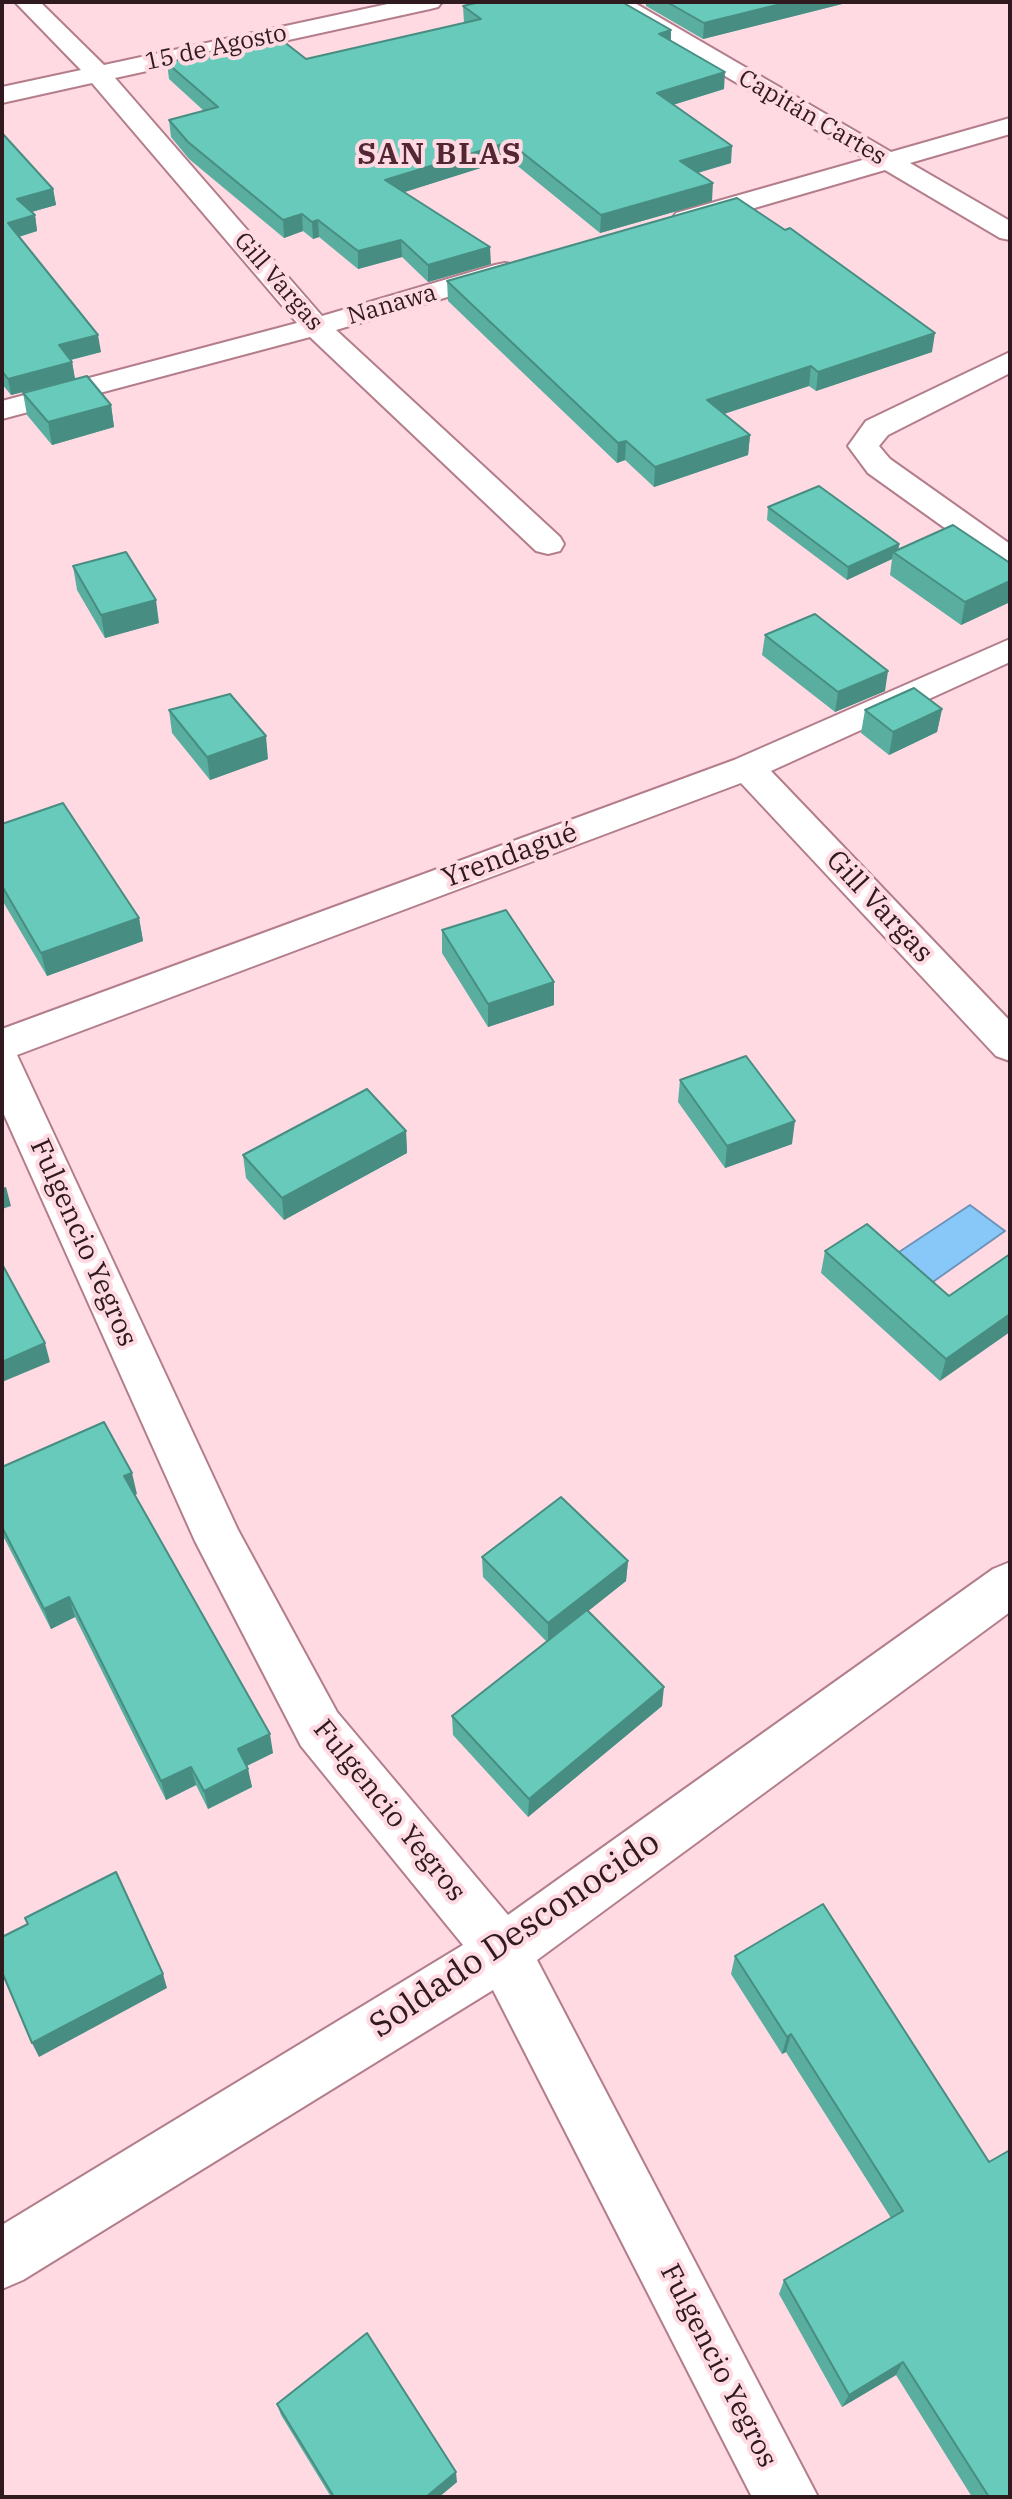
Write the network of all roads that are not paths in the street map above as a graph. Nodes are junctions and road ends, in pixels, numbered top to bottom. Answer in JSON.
{"nodes":[{"id":1,"x":27,"y":2,"type":"edge"},
{"id":2,"x":430,"y":2,"type":"edge"},
{"id":3,"x":616,"y":2,"type":"edge"},
{"id":4,"x":97,"y":73,"type":"junction"},
{"id":5,"x":2,"y":95,"type":"edge"},
{"id":6,"x":1010,"y":126,"type":"edge"},
{"id":7,"x":885,"y":161,"type":"junction"},
{"id":8,"x":660,"y":226,"type":"edge"},
{"id":9,"x":1010,"y":232,"type":"edge"},
{"id":10,"x":525,"y":266,"type":"edge"},
{"id":11,"x":316,"y":327,"type":"junction"},
{"id":12,"x":1010,"y":361,"type":"edge"},
{"id":13,"x":2,"y":410,"type":"edge"},
{"id":14,"x":548,"y":544,"type":"dead end"},
{"id":15,"x":1010,"y":559,"type":"edge"},
{"id":16,"x":1010,"y":649,"type":"edge"},
{"id":17,"x":747,"y":768,"type":"junction"},
{"id":18,"x":2,"y":1045,"type":"edge"},
{"id":19,"x":1010,"y":1046,"type":"edge"},
{"id":20,"x":2,"y":1064,"type":"edge"},
{"id":21,"x":1010,"y":1584,"type":"edge"},
{"id":22,"x":503,"y":1952,"type":"junction"},
{"id":23,"x":2,"y":2259,"type":"edge"},
{"id":24,"x":786,"y":2497,"type":"edge"}],
"edges":[{"from":1,"to":4,"type":"street","name":"Gill Vargas"},
{"from":2,"to":4,"type":"street","name":"15 de Agosto"},
{"from":3,"to":7,"type":"street","name":"Capitán Cartes"},
{"from":4,"to":5,"type":"street","name":"15 de Agosto"},
{"from":4,"to":11,"type":"street","name":"Gill Vargas"},
{"from":6,"to":7,"type":"street"},
{"from":7,"to":8,"type":"street"},
{"from":7,"to":9,"type":"street","name":"Capitán Cartes"},
{"from":10,"to":11,"type":"street","name":"Nanawa"},
{"from":11,"to":13,"type":"street","name":"Nanawa"},
{"from":11,"to":14,"type":"street","name":"Gill Vargas"},
{"from":12,"to":15,"type":"street"},
{"from":16,"to":17,"type":"street","name":"Yrendagué"},
{"from":17,"to":18,"type":"street","name":"Yrendagué"},
{"from":17,"to":19,"type":"street","name":"Gill Vargas"},
{"from":20,"to":22,"type":"street","name":"Fulgencio Yegros"},
{"from":21,"to":22,"type":"street","name":"Soldado Desconocido"},
{"from":22,"to":23,"type":"street","name":"Soldado Desconocido"},
{"from":22,"to":24,"type":"street","name":"Fulgencio Yegros"}]}
